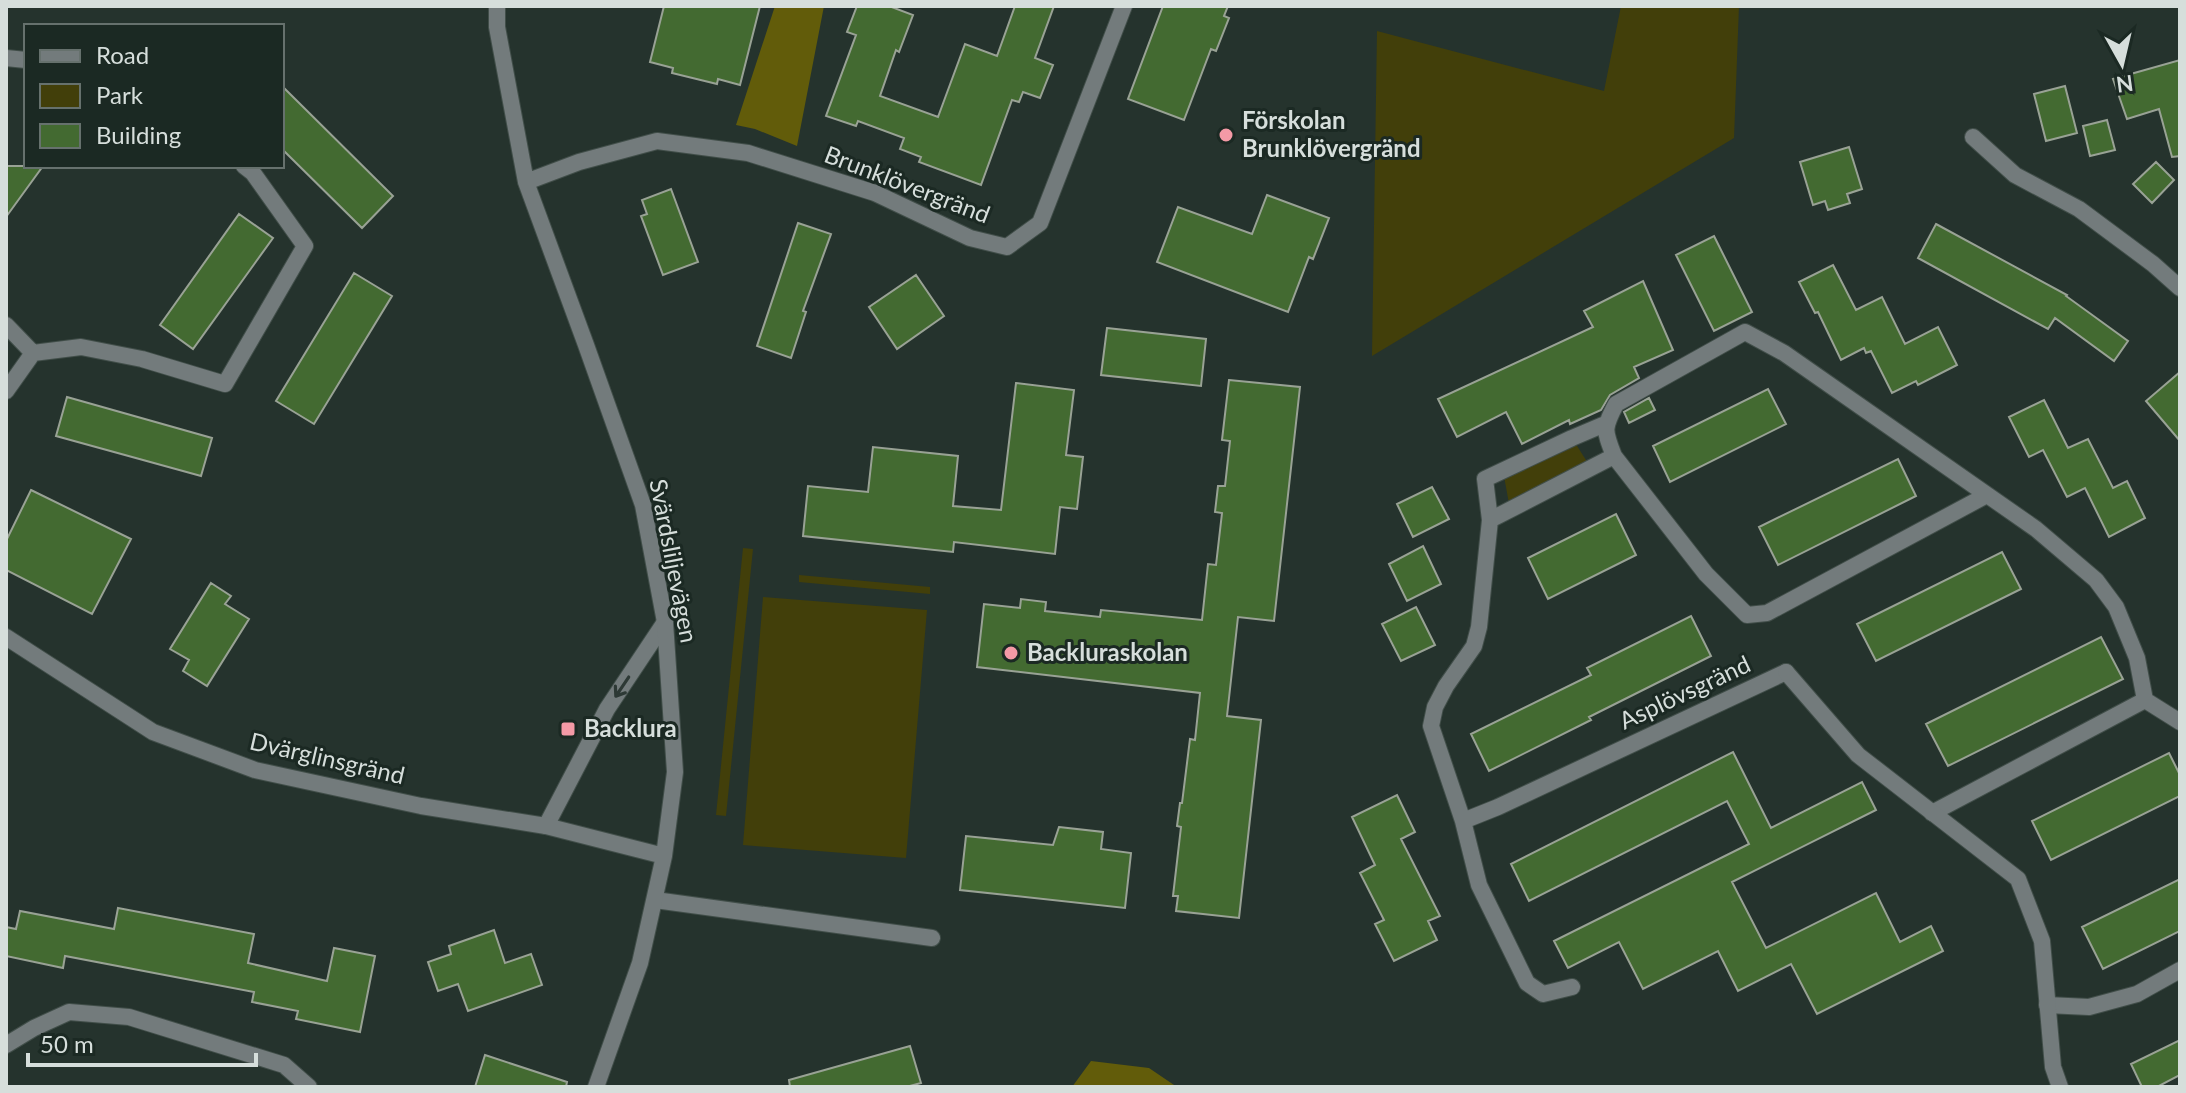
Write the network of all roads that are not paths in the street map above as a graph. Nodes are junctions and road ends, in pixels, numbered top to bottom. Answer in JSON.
{"nodes":[{"id":1,"x":497,"y":6,"type":"edge"},
{"id":2,"x":1124,"y":6,"type":"edge"},
{"id":3,"x":1973,"y":137,"type":"dead end"},
{"id":4,"x":247,"y":168,"type":"edge"},
{"id":5,"x":526,"y":182,"type":"junction"},
{"id":6,"x":2180,"y":288,"type":"edge"},
{"id":7,"x":6,"y":325,"type":"edge"},
{"id":8,"x":33,"y":353,"type":"junction"},
{"id":9,"x":6,"y":391,"type":"edge"},
{"id":10,"x":1605,"y":424,"type":"junction"},
{"id":11,"x":1614,"y":456,"type":"junction"},
{"id":12,"x":1985,"y":496,"type":"junction"},
{"id":13,"x":1490,"y":520,"type":"junction"},
{"id":14,"x":665,"y":622,"type":"junction"},
{"id":15,"x":6,"y":637,"type":"edge"},
{"id":16,"x":2145,"y":700,"type":"junction"},
{"id":17,"x":2180,"y":722,"type":"edge"},
{"id":18,"x":1932,"y":813,"type":"junction"},
{"id":19,"x":1463,"y":821,"type":"junction"},
{"id":20,"x":546,"y":826,"type":"junction"},
{"id":21,"x":664,"y":856,"type":"junction"},
{"id":22,"x":655,"y":900,"type":"junction"},
{"id":23,"x":932,"y":938,"type":"dead end"},
{"id":24,"x":2180,"y":970,"type":"edge"},
{"id":25,"x":1572,"y":987,"type":"dead end"},
{"id":26,"x":2047,"y":1005,"type":"junction"},
{"id":27,"x":6,"y":1045,"type":"edge"},
{"id":28,"x":309,"y":1087,"type":"edge"},
{"id":29,"x":596,"y":1087,"type":"edge"},
{"id":30,"x":2060,"y":1087,"type":"edge"}],
"edges":[{"from":1,"to":5,"type":"street","name":"Svärdsliljevägen"},
{"from":2,"to":5,"type":"street","name":"Brunklövergränd"},
{"from":3,"to":6,"type":"street"},
{"from":4,"to":8,"type":"street"},
{"from":5,"to":14,"type":"street","name":"Svärdsliljevägen"},
{"from":7,"to":8,"type":"street"},
{"from":8,"to":9,"type":"street"},
{"from":10,"to":11,"type":"street","name":"Asplövsgränd"},
{"from":10,"to":12,"type":"street"},
{"from":10,"to":13,"type":"street"},
{"from":11,"to":12,"type":"street","name":"Asplövsgränd"},
{"from":11,"to":13,"type":"street"},
{"from":12,"to":16,"type":"street"},
{"from":13,"to":19,"type":"street"},
{"from":14,"to":20,"type":"street","one_way":true},
{"from":14,"to":21,"type":"street","name":"Svärdsliljevägen"},
{"from":15,"to":20,"type":"street","name":"Dvärglinsgränd"},
{"from":16,"to":17,"type":"street"},
{"from":16,"to":18,"type":"street"},
{"from":18,"to":19,"type":"street","name":"Asplövsgränd"},
{"from":18,"to":26,"type":"street","name":"Asplövsgränd"},
{"from":19,"to":25,"type":"street"},
{"from":20,"to":21,"type":"street","name":"Dvärglinsgränd"},
{"from":21,"to":22,"type":"street","name":"Svärdsliljevägen"},
{"from":22,"to":23,"type":"street"},
{"from":22,"to":29,"type":"street","name":"Svärdsliljevägen"},
{"from":24,"to":26,"type":"street"},
{"from":26,"to":30,"type":"street","name":"Asplövsgränd"},
{"from":27,"to":28,"type":"street"}]}
